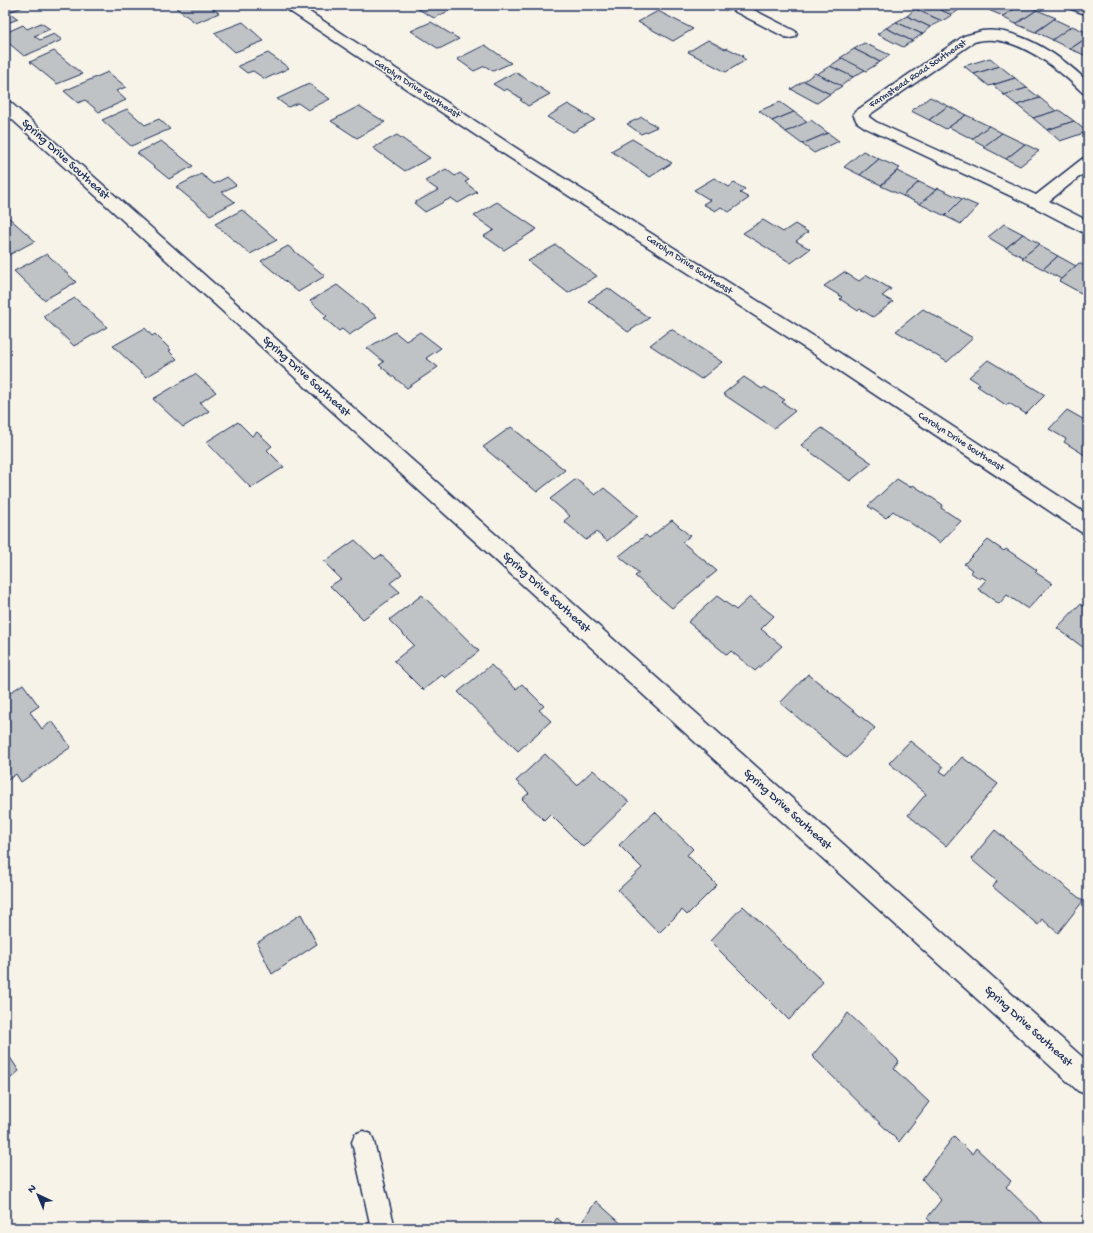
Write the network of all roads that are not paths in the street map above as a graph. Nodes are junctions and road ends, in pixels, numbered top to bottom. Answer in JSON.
{"nodes":[{"id":1,"x":290,"y":5,"type":"edge"},
{"id":2,"x":733,"y":5,"type":"edge"},
{"id":3,"x":1074,"y":5,"type":"edge"},
{"id":4,"x":1088,"y":11,"type":"edge"},
{"id":5,"x":790,"y":34,"type":"dead end"},
{"id":6,"x":1088,"y":90,"type":"edge"},
{"id":7,"x":5,"y":106,"type":"edge"},
{"id":8,"x":1088,"y":162,"type":"edge"},
{"id":9,"x":1038,"y":202,"type":"junction"},
{"id":10,"x":1088,"y":228,"type":"edge"},
{"id":11,"x":1088,"y":526,"type":"edge"},
{"id":12,"x":1088,"y":1082,"type":"edge"},
{"id":13,"x":363,"y":1142,"type":"dead end"},
{"id":14,"x":384,"y":1228,"type":"edge"}],
"edges":[{"from":1,"to":11,"type":"street","name":"Carolyn Drive Southeast"},
{"from":2,"to":5,"type":"street"},
{"from":3,"to":4,"type":"street"},
{"from":6,"to":9,"type":"street","name":"Farmstead Road Southeast"},
{"from":7,"to":12,"type":"street","name":"Spring Drive Southeast"},
{"from":8,"to":9,"type":"street"},
{"from":9,"to":10,"type":"street","name":"Farmstead Road Southeast"},
{"from":13,"to":14,"type":"lane"}]}
